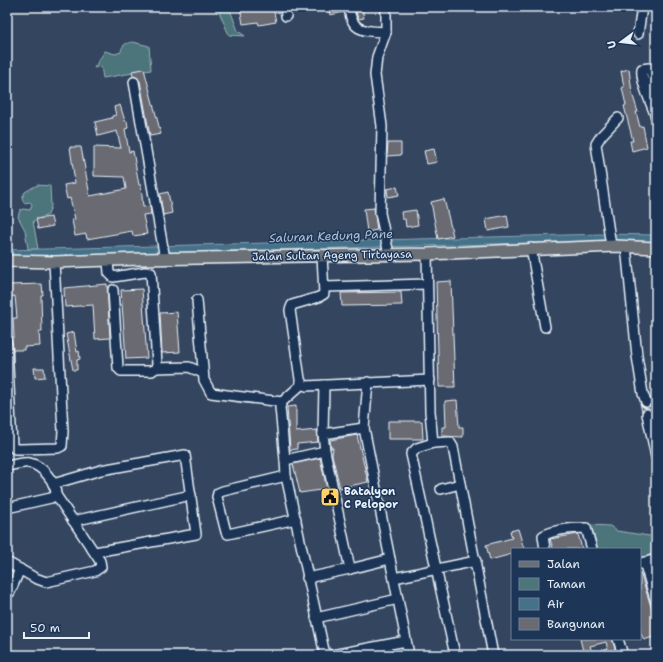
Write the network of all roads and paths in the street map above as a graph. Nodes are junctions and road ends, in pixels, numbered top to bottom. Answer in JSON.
{"nodes":[{"id":1,"x":349,"y":7,"type":"edge"},
{"id":2,"x":386,"y":7,"type":"edge"},
{"id":3,"x":642,"y":7,"type":"edge"},
{"id":4,"x":386,"y":32,"type":"junction"},
{"id":5,"x":638,"y":34,"type":"dead end"},
{"id":6,"x":134,"y":82,"type":"dead end"},
{"id":7,"x":648,"y":94,"type":"dead end"},
{"id":8,"x":656,"y":117,"type":"edge"},
{"id":9,"x":618,"y":118,"type":"dead end"},
{"id":10,"x":611,"y":240,"type":"junction"},
{"id":11,"x":626,"y":246,"type":"junction"},
{"id":12,"x":531,"y":248,"type":"junction"},
{"id":13,"x":656,"y":248,"type":"edge"},
{"id":14,"x":388,"y":252,"type":"junction"},
{"id":15,"x":427,"y":254,"type":"junction"},
{"id":16,"x":322,"y":255,"type":"junction"},
{"id":17,"x":164,"y":257,"type":"junction"},
{"id":18,"x":7,"y":261,"type":"edge"},
{"id":19,"x":108,"y":261,"type":"junction"},
{"id":20,"x":54,"y":262,"type":"junction"},
{"id":21,"x":427,"y":284,"type":"junction"},
{"id":22,"x":324,"y":286,"type":"junction"},
{"id":23,"x":113,"y":290,"type":"dead end"},
{"id":24,"x":197,"y":300,"type":"dead end"},
{"id":25,"x":545,"y":327,"type":"dead end"},
{"id":26,"x":7,"y":345,"type":"edge"},
{"id":27,"x":156,"y":368,"type":"junction"},
{"id":28,"x":203,"y":373,"type":"junction"},
{"id":29,"x":430,"y":380,"type":"junction"},
{"id":30,"x":368,"y":382,"type":"junction"},
{"id":31,"x":302,"y":384,"type":"junction"},
{"id":32,"x":324,"y":385,"type":"junction"},
{"id":33,"x":648,"y":401,"type":"tunnel mouth"},
{"id":34,"x":282,"y":402,"type":"junction"},
{"id":35,"x":648,"y":413,"type":"tunnel mouth"},
{"id":36,"x":364,"y":428,"type":"junction"},
{"id":37,"x":323,"y":434,"type":"junction"},
{"id":38,"x":433,"y":443,"type":"junction"},
{"id":39,"x":325,"y":451,"type":"junction"},
{"id":40,"x":656,"y":457,"type":"edge"},
{"id":41,"x":285,"y":460,"type":"junction"},
{"id":42,"x":7,"y":466,"type":"edge"},
{"id":43,"x":286,"y":476,"type":"junction"},
{"id":44,"x":53,"y":484,"type":"junction"},
{"id":45,"x":460,"y":484,"type":"junction"},
{"id":46,"x":441,"y":488,"type":"dead end"},
{"id":47,"x":56,"y":495,"type":"junction"},
{"id":48,"x":191,"y":495,"type":"junction"},
{"id":49,"x":7,"y":508,"type":"edge"},
{"id":50,"x":296,"y":519,"type":"junction"},
{"id":51,"x":73,"y":521,"type":"junction"},
{"id":52,"x":545,"y":548,"type":"edge"},
{"id":53,"x":592,"y":548,"type":"edge"},
{"id":54,"x":95,"y":552,"type":"junction"},
{"id":55,"x":390,"y":559,"type":"junction"},
{"id":56,"x":656,"y":559,"type":"edge"},
{"id":57,"x":476,"y":561,"type":"junction"},
{"id":58,"x":7,"y":562,"type":"edge"},
{"id":59,"x":642,"y":563,"type":"edge"},
{"id":60,"x":350,"y":568,"type":"junction"},
{"id":61,"x":436,"y":568,"type":"junction"},
{"id":62,"x":20,"y":570,"type":"junction"},
{"id":63,"x":307,"y":578,"type":"junction"},
{"id":64,"x":394,"y":578,"type":"junction"},
{"id":65,"x":10,"y":592,"type":"dead end"},
{"id":66,"x":398,"y":599,"type":"junction"},
{"id":67,"x":656,"y":602,"type":"edge"},
{"id":68,"x":316,"y":618,"type":"junction"},
{"id":69,"x":618,"y":640,"type":"edge"},
{"id":70,"x":406,"y":641,"type":"junction"},
{"id":71,"x":324,"y":655,"type":"edge"},
{"id":72,"x":332,"y":655,"type":"edge"},
{"id":73,"x":410,"y":655,"type":"edge"},
{"id":74,"x":455,"y":655,"type":"edge"},
{"id":75,"x":493,"y":655,"type":"edge"},
{"id":76,"x":623,"y":655,"type":"edge"}],
"edges":[{"from":1,"to":4,"type":"street"},
{"from":2,"to":4,"type":"street"},
{"from":3,"to":5,"type":"street"},
{"from":4,"to":14,"type":"street"},
{"from":6,"to":17,"type":"street"},
{"from":7,"to":8,"type":"street"},
{"from":9,"to":10,"type":"street"},
{"from":10,"to":11,"type":"main road","name":"Jalan Sultan Ageng Tirtayasa"},
{"from":10,"to":12,"type":"main road","name":"Jalan Sultan Ageng Tirtayasa"},
{"from":11,"to":13,"type":"main road","name":"Jalan Sultan Ageng Tirtayasa"},
{"from":11,"to":33,"type":"street"},
{"from":12,"to":15,"type":"main road","name":"Jalan Sultan Ageng Tirtayasa"},
{"from":12,"to":25,"type":"street"},
{"from":14,"to":15,"type":"main road","name":"Jalan Sultan Ageng Tirtayasa"},
{"from":14,"to":16,"type":"main road","name":"Jalan Sultan Ageng Tirtayasa"},
{"from":15,"to":21,"type":"street"},
{"from":16,"to":17,"type":"main road","name":"Jalan Sultan Ageng Tirtayasa"},
{"from":16,"to":22,"type":"street"},
{"from":17,"to":19,"type":"main road","name":"Jalan Sultan Ageng Tirtayasa"},
{"from":18,"to":20,"type":"main road","name":"Jalan Sultan Ageng Tirtayasa"},
{"from":19,"to":20,"type":"main road","name":"Jalan Sultan Ageng Tirtayasa"},
{"from":19,"to":27,"type":"street"},
{"from":20,"to":26,"type":"street"},
{"from":21,"to":22,"type":"street"},
{"from":21,"to":29,"type":"street"},
{"from":22,"to":31,"type":"street"},
{"from":23,"to":27,"type":"street"},
{"from":24,"to":28,"type":"street"},
{"from":27,"to":28,"type":"street"},
{"from":28,"to":34,"type":"street"},
{"from":29,"to":30,"type":"street"},
{"from":29,"to":38,"type":"street"},
{"from":30,"to":32,"type":"street"},
{"from":30,"to":36,"type":"street"},
{"from":31,"to":32,"type":"street"},
{"from":31,"to":34,"type":"street"},
{"from":32,"to":37,"type":"street"},
{"from":34,"to":41,"type":"street"},
{"from":35,"to":40,"type":"street"},
{"from":36,"to":37,"type":"street"},
{"from":36,"to":55,"type":"street"},
{"from":37,"to":39,"type":"street"},
{"from":38,"to":45,"type":"street"},
{"from":38,"to":61,"type":"street"},
{"from":39,"to":41,"type":"street"},
{"from":39,"to":60,"type":"street"},
{"from":41,"to":43,"type":"street"},
{"from":42,"to":44,"type":"street"},
{"from":43,"to":50,"type":"street"},
{"from":43,"to":50,"type":"street"},
{"from":44,"to":47,"type":"street"},
{"from":44,"to":48,"type":"street"},
{"from":45,"to":46,"type":"street"},
{"from":45,"to":57,"type":"street"},
{"from":47,"to":49,"type":"street"},
{"from":47,"to":51,"type":"street"},
{"from":48,"to":51,"type":"street"},
{"from":48,"to":54,"type":"street"},
{"from":50,"to":63,"type":"street"},
{"from":51,"to":54,"type":"street"},
{"from":52,"to":53,"type":"street"},
{"from":54,"to":62,"type":"street"},
{"from":55,"to":60,"type":"street"},
{"from":55,"to":64,"type":"street"},
{"from":56,"to":59,"type":"street"},
{"from":57,"to":61,"type":"street"},
{"from":57,"to":75,"type":"street"},
{"from":58,"to":62,"type":"street"},
{"from":59,"to":67,"type":"street"},
{"from":60,"to":63,"type":"street"},
{"from":61,"to":64,"type":"street"},
{"from":61,"to":74,"type":"street"},
{"from":62,"to":65,"type":"street"},
{"from":63,"to":68,"type":"street"},
{"from":64,"to":66,"type":"street"},
{"from":66,"to":68,"type":"street"},
{"from":66,"to":70,"type":"street"},
{"from":68,"to":71,"type":"street"},
{"from":69,"to":76,"type":"street"},
{"from":70,"to":72,"type":"street"},
{"from":70,"to":73,"type":"street"}]}
